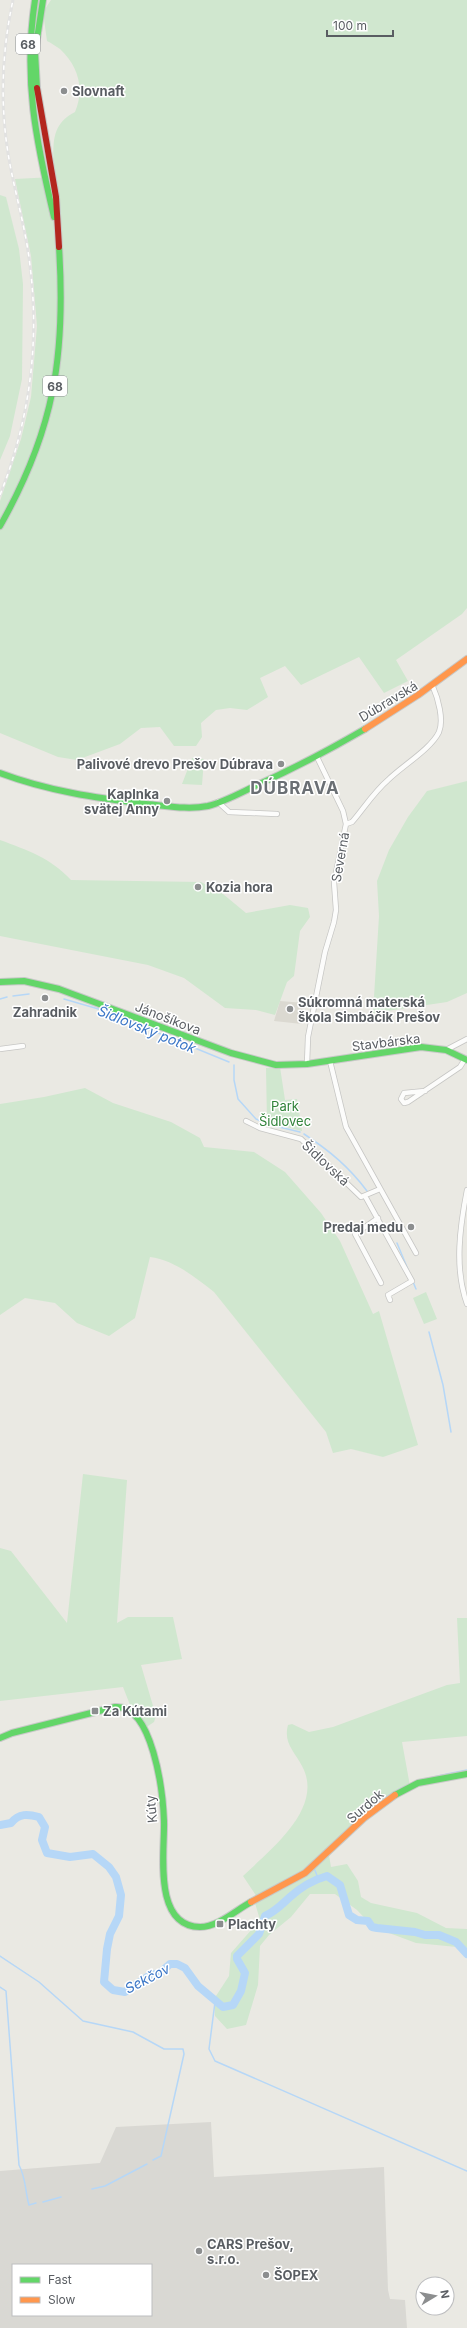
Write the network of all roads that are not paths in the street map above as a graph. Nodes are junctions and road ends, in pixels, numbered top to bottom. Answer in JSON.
{"nodes":[{"id":1,"x":35,"y":0,"type":"edge"},
{"id":2,"x":43,"y":0,"type":"edge"},
{"id":3,"x":58,"y":234,"type":"junction"},
{"id":4,"x":0,"y":526,"type":"edge"},
{"id":5,"x":467,"y":659,"type":"edge"},
{"id":6,"x":433,"y":687,"type":"junction"},
{"id":7,"x":317,"y":757,"type":"junction"},
{"id":8,"x":0,"y":773,"type":"edge"},
{"id":9,"x":218,"y":802,"type":"junction"},
{"id":10,"x":277,"y":814,"type":"dead end"},
{"id":11,"x":346,"y":824,"type":"junction"},
{"id":12,"x":0,"y":982,"type":"edge"},
{"id":13,"x":467,"y":1039,"type":"edge"},
{"id":14,"x":23,"y":1046,"type":"dead end"},
{"id":15,"x":0,"y":1049,"type":"edge"},
{"id":16,"x":446,"y":1050,"type":"junction"},
{"id":17,"x":466,"y":1060,"type":"edge"},
{"id":18,"x":330,"y":1061,"type":"junction"},
{"id":19,"x":307,"y":1064,"type":"junction"},
{"id":20,"x":425,"y":1090,"type":"junction"},
{"id":21,"x":246,"y":1121,"type":"dead end"},
{"id":22,"x":380,"y":1189,"type":"junction"},
{"id":23,"x":467,"y":1190,"type":"edge"},
{"id":24,"x":365,"y":1196,"type":"junction"},
{"id":25,"x":378,"y":1218,"type":"junction"},
{"id":26,"x":416,"y":1253,"type":"dead end"},
{"id":27,"x":381,"y":1283,"type":"dead end"},
{"id":28,"x":390,"y":1300,"type":"dead end"},
{"id":29,"x":467,"y":1304,"type":"edge"},
{"id":30,"x":0,"y":1738,"type":"edge"},
{"id":31,"x":467,"y":1774,"type":"edge"},
{"id":32,"x":292,"y":1882,"type":"joint"}],
"edges":[{"from":1,"to":3,"type":"street","number":"68"},
{"from":2,"to":3,"type":"street","number":"68"},
{"from":3,"to":4,"type":"street","number":"68"},
{"from":5,"to":6,"type":"street","name":"Dúbravská"},
{"from":6,"to":7,"type":"street","name":"Dúbravská"},
{"from":6,"to":11,"type":"street","name":"Severná"},
{"from":7,"to":9,"type":"street","name":"Dúbravská"},
{"from":7,"to":11,"type":"street"},
{"from":8,"to":9,"type":"street","name":"Dúbravská"},
{"from":9,"to":10,"type":"street"},
{"from":11,"to":19,"type":"street","name":"Severná"},
{"from":12,"to":19,"type":"street","name":"Jánošíkova"},
{"from":13,"to":16,"type":"street"},
{"from":14,"to":15,"type":"street"},
{"from":16,"to":17,"type":"street","name":"Stavbárska"},
{"from":16,"to":18,"type":"street","name":"Stavbárska"},
{"from":17,"to":20,"type":"street"},
{"from":18,"to":19,"type":"street","name":"Jánošíkova"},
{"from":18,"to":22,"type":"street","name":"Šidlovská"},
{"from":20,"to":20,"type":"street"},
{"from":21,"to":24,"type":"street","name":"Šidlovská"},
{"from":22,"to":24,"type":"street"},
{"from":22,"to":26,"type":"street","name":"Šidlovská"},
{"from":23,"to":29,"type":"street"},
{"from":24,"to":25,"type":"street"},
{"from":25,"to":27,"type":"street"},
{"from":25,"to":28,"type":"street"},
{"from":30,"to":32,"type":"street","name":"Kúty"},
{"from":31,"to":32,"type":"street","name":"Surdok"}]}
